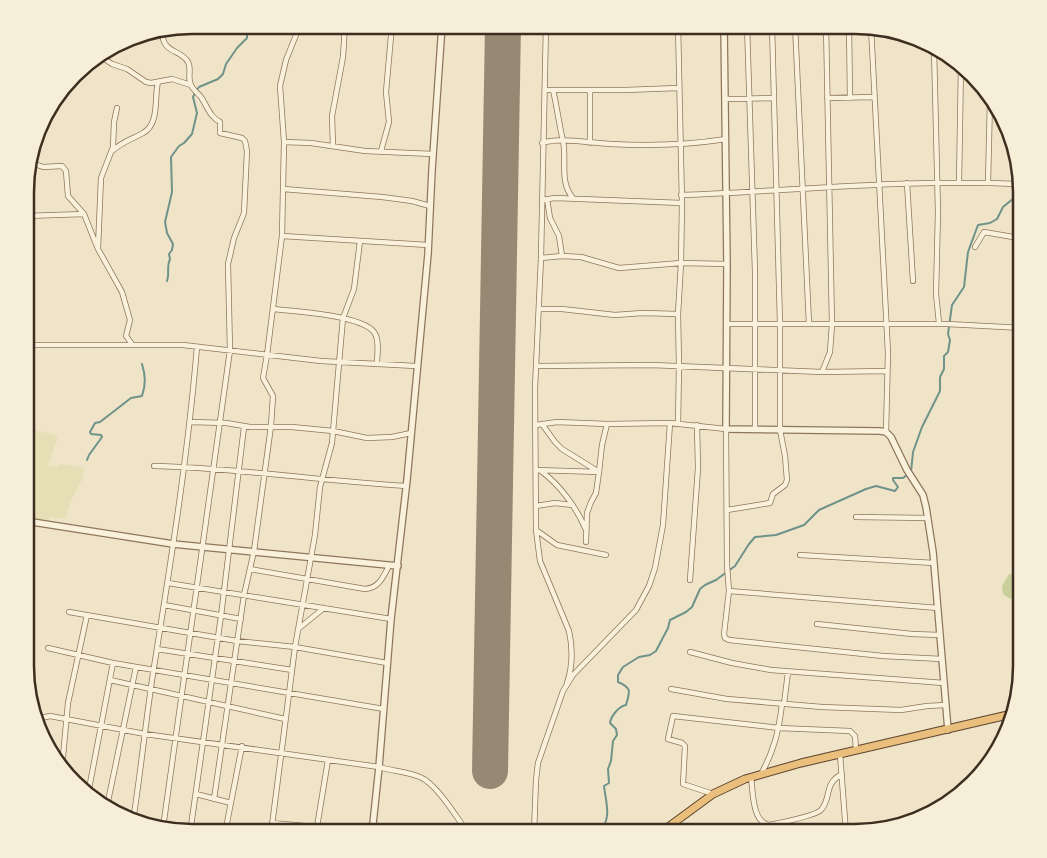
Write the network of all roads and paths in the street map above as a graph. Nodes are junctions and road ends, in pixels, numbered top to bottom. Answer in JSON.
{"nodes":[{"id":1,"x":296,"y":34,"type":"edge"},
{"id":2,"x":344,"y":34,"type":"edge"},
{"id":3,"x":391,"y":34,"type":"edge"},
{"id":4,"x":441,"y":34,"type":"edge"},
{"id":5,"x":546,"y":34,"type":"edge"},
{"id":6,"x":678,"y":34,"type":"edge"},
{"id":7,"x":724,"y":34,"type":"edge"},
{"id":8,"x":747,"y":34,"type":"edge"},
{"id":9,"x":772,"y":34,"type":"edge"},
{"id":10,"x":795,"y":34,"type":"edge"},
{"id":11,"x":826,"y":34,"type":"edge"},
{"id":12,"x":849,"y":34,"type":"edge"},
{"id":13,"x":871,"y":35,"type":"edge"},
{"id":14,"x":163,"y":37,"type":"edge"},
{"id":15,"x":934,"y":55,"type":"edge"},
{"id":16,"x":106,"y":60,"type":"edge"},
{"id":17,"x":961,"y":75,"type":"edge"},
{"id":18,"x":158,"y":82,"type":"junction"},
{"id":19,"x":191,"y":85,"type":"junction"},
{"id":20,"x":678,"y":88,"type":"junction"},
{"id":21,"x":545,"y":90,"type":"junction"},
{"id":22,"x":553,"y":90,"type":"junction"},
{"id":23,"x":590,"y":90,"type":"junction"},
{"id":24,"x":874,"y":97,"type":"junction"},
{"id":25,"x":773,"y":98,"type":"junction"},
{"id":26,"x":827,"y":98,"type":"junction"},
{"id":27,"x":850,"y":98,"type":"junction"},
{"id":28,"x":725,"y":99,"type":"junction"},
{"id":29,"x":749,"y":99,"type":"junction"},
{"id":30,"x":118,"y":108,"type":"dead end"},
{"id":31,"x":990,"y":109,"type":"edge"},
{"id":32,"x":726,"y":139,"type":"junction"},
{"id":33,"x":563,"y":141,"type":"junction"},
{"id":34,"x":284,"y":142,"type":"junction"},
{"id":35,"x":542,"y":143,"type":"junction"},
{"id":36,"x":590,"y":143,"type":"junction"},
{"id":37,"x":679,"y":144,"type":"junction"},
{"id":38,"x":333,"y":146,"type":"junction"},
{"id":39,"x":381,"y":151,"type":"junction"},
{"id":40,"x":111,"y":152,"type":"junction"},
{"id":41,"x":433,"y":154,"type":"junction"},
{"id":42,"x":36,"y":165,"type":"edge"},
{"id":43,"x":936,"y":182,"type":"junction"},
{"id":44,"x":959,"y":182,"type":"junction"},
{"id":45,"x":907,"y":183,"type":"junction"},
{"id":46,"x":988,"y":183,"type":"junction"},
{"id":47,"x":1013,"y":184,"type":"edge"},
{"id":48,"x":878,"y":185,"type":"junction"},
{"id":49,"x":829,"y":188,"type":"junction"},
{"id":50,"x":283,"y":189,"type":"junction"},
{"id":51,"x":803,"y":189,"type":"junction"},
{"id":52,"x":775,"y":191,"type":"junction"},
{"id":53,"x":753,"y":192,"type":"junction"},
{"id":54,"x":726,"y":193,"type":"junction"},
{"id":55,"x":682,"y":195,"type":"junction"},
{"id":56,"x":573,"y":198,"type":"junction"},
{"id":57,"x":548,"y":199,"type":"junction"},
{"id":58,"x":542,"y":200,"type":"junction"},
{"id":59,"x":682,"y":202,"type":"junction"},
{"id":60,"x":430,"y":206,"type":"junction"},
{"id":61,"x":84,"y":214,"type":"junction"},
{"id":62,"x":34,"y":216,"type":"edge"},
{"id":63,"x":282,"y":236,"type":"junction"},
{"id":64,"x":1013,"y":238,"type":"edge"},
{"id":65,"x":360,"y":241,"type":"junction"},
{"id":66,"x":428,"y":246,"type":"junction"},
{"id":67,"x":975,"y":247,"type":"dead end"},
{"id":68,"x":98,"y":249,"type":"junction"},
{"id":69,"x":562,"y":256,"type":"junction"},
{"id":70,"x":541,"y":258,"type":"junction"},
{"id":71,"x":681,"y":264,"type":"junction"},
{"id":72,"x":727,"y":264,"type":"junction"},
{"id":73,"x":913,"y":281,"type":"dead end"},
{"id":74,"x":273,"y":309,"type":"junction"},
{"id":75,"x":539,"y":309,"type":"junction"},
{"id":76,"x":678,"y":314,"type":"junction"},
{"id":77,"x":343,"y":318,"type":"junction"},
{"id":78,"x":726,"y":324,"type":"junction"},
{"id":79,"x":755,"y":324,"type":"junction"},
{"id":80,"x":780,"y":324,"type":"junction"},
{"id":81,"x":809,"y":324,"type":"junction"},
{"id":82,"x":832,"y":324,"type":"junction"},
{"id":83,"x":886,"y":324,"type":"junction"},
{"id":84,"x":939,"y":324,"type":"junction"},
{"id":85,"x":1013,"y":327,"type":"edge"},
{"id":86,"x":34,"y":344,"type":"edge"},
{"id":87,"x":132,"y":344,"type":"junction"},
{"id":88,"x":197,"y":347,"type":"junction"},
{"id":89,"x":230,"y":350,"type":"junction"},
{"id":90,"x":267,"y":355,"type":"junction"},
{"id":91,"x":338,"y":361,"type":"junction"},
{"id":92,"x":377,"y":363,"type":"junction"},
{"id":93,"x":416,"y":366,"type":"junction"},
{"id":94,"x":536,"y":366,"type":"junction"},
{"id":95,"x":679,"y":366,"type":"junction"},
{"id":96,"x":725,"y":368,"type":"junction"},
{"id":97,"x":756,"y":369,"type":"junction"},
{"id":98,"x":780,"y":371,"type":"junction"},
{"id":99,"x":887,"y":371,"type":"junction"},
{"id":100,"x":822,"y":372,"type":"junction"},
{"id":101,"x":190,"y":422,"type":"junction"},
{"id":102,"x":220,"y":423,"type":"junction"},
{"id":103,"x":670,"y":423,"type":"junction"},
{"id":104,"x":539,"y":424,"type":"junction"},
{"id":105,"x":607,"y":424,"type":"junction"},
{"id":106,"x":678,"y":424,"type":"junction"},
{"id":107,"x":697,"y":425,"type":"junction"},
{"id":108,"x":271,"y":426,"type":"junction"},
{"id":109,"x":244,"y":427,"type":"junction"},
{"id":110,"x":726,"y":429,"type":"junction"},
{"id":111,"x":754,"y":430,"type":"junction"},
{"id":112,"x":780,"y":430,"type":"junction"},
{"id":113,"x":333,"y":431,"type":"junction"},
{"id":114,"x":886,"y":432,"type":"junction"},
{"id":115,"x":411,"y":433,"type":"junction"},
{"id":116,"x":154,"y":466,"type":"dead end"},
{"id":117,"x":184,"y":467,"type":"junction"},
{"id":118,"x":214,"y":470,"type":"junction"},
{"id":119,"x":539,"y":470,"type":"junction"},
{"id":120,"x":238,"y":471,"type":"junction"},
{"id":121,"x":599,"y":472,"type":"junction"},
{"id":122,"x":264,"y":473,"type":"junction"},
{"id":123,"x":322,"y":480,"type":"junction"},
{"id":124,"x":406,"y":486,"type":"junction"},
{"id":125,"x":572,"y":504,"type":"junction"},
{"id":126,"x":536,"y":506,"type":"junction"},
{"id":127,"x":727,"y":510,"type":"junction"},
{"id":128,"x":856,"y":517,"type":"dead end"},
{"id":129,"x":928,"y":518,"type":"junction"},
{"id":130,"x":34,"y":522,"type":"edge"},
{"id":131,"x":536,"y":530,"type":"junction"},
{"id":132,"x":586,"y":531,"type":"junction"},
{"id":133,"x":586,"y":542,"type":"dead end"},
{"id":134,"x":173,"y":544,"type":"junction"},
{"id":135,"x":203,"y":546,"type":"junction"},
{"id":136,"x":229,"y":550,"type":"junction"},
{"id":137,"x":254,"y":551,"type":"junction"},
{"id":138,"x":606,"y":555,"type":"dead end"},
{"id":139,"x":800,"y":555,"type":"dead end"},
{"id":140,"x":311,"y":557,"type":"junction"},
{"id":141,"x":934,"y":563,"type":"junction"},
{"id":142,"x":389,"y":566,"type":"junction"},
{"id":143,"x":398,"y":566,"type":"junction"},
{"id":144,"x":250,"y":569,"type":"junction"},
{"id":145,"x":306,"y":580,"type":"junction"},
{"id":146,"x":690,"y":580,"type":"dead end"},
{"id":147,"x":168,"y":583,"type":"junction"},
{"id":148,"x":198,"y":588,"type":"junction"},
{"id":149,"x":729,"y":591,"type":"junction"},
{"id":150,"x":224,"y":592,"type":"junction"},
{"id":151,"x":244,"y":595,"type":"junction"},
{"id":152,"x":164,"y":604,"type":"junction"},
{"id":153,"x":302,"y":605,"type":"junction"},
{"id":154,"x":324,"y":608,"type":"junction"},
{"id":155,"x":938,"y":608,"type":"junction"},
{"id":156,"x":194,"y":610,"type":"junction"},
{"id":157,"x":69,"y":612,"type":"dead end"},
{"id":158,"x":88,"y":615,"type":"junction"},
{"id":159,"x":221,"y":616,"type":"junction"},
{"id":160,"x":241,"y":619,"type":"junction"},
{"id":161,"x":391,"y":619,"type":"junction"},
{"id":162,"x":817,"y":624,"type":"dead end"},
{"id":163,"x":160,"y":628,"type":"junction"},
{"id":164,"x":298,"y":629,"type":"junction"},
{"id":165,"x":191,"y":633,"type":"junction"},
{"id":166,"x":940,"y":635,"type":"junction"},
{"id":167,"x":218,"y":638,"type":"junction"},
{"id":168,"x":238,"y":641,"type":"junction"},
{"id":169,"x":295,"y":647,"type":"junction"},
{"id":170,"x":48,"y":648,"type":"dead end"},
{"id":171,"x":157,"y":649,"type":"junction"},
{"id":172,"x":690,"y":652,"type":"dead end"},
{"id":173,"x":187,"y":654,"type":"junction"},
{"id":174,"x":79,"y":655,"type":"junction"},
{"id":175,"x":214,"y":658,"type":"junction"},
{"id":176,"x":942,"y":660,"type":"junction"},
{"id":177,"x":234,"y":662,"type":"junction"},
{"id":178,"x":113,"y":663,"type":"junction"},
{"id":179,"x":387,"y":663,"type":"junction"},
{"id":180,"x":136,"y":666,"type":"junction"},
{"id":181,"x":153,"y":670,"type":"junction"},
{"id":182,"x":292,"y":670,"type":"junction"},
{"id":183,"x":788,"y":672,"type":"junction"},
{"id":184,"x":185,"y":675,"type":"junction"},
{"id":185,"x":212,"y":679,"type":"junction"},
{"id":186,"x":110,"y":680,"type":"junction"},
{"id":187,"x":231,"y":682,"type":"junction"},
{"id":188,"x":567,"y":682,"type":"junction"},
{"id":189,"x":944,"y":684,"type":"junction"},
{"id":190,"x":132,"y":686,"type":"junction"},
{"id":191,"x":671,"y":689,"type":"dead end"},
{"id":192,"x":151,"y":690,"type":"junction"},
{"id":193,"x":289,"y":692,"type":"junction"},
{"id":194,"x":182,"y":696,"type":"junction"},
{"id":195,"x":209,"y":703,"type":"junction"},
{"id":196,"x":783,"y":704,"type":"junction"},
{"id":197,"x":946,"y":705,"type":"junction"},
{"id":198,"x":228,"y":706,"type":"junction"},
{"id":199,"x":384,"y":709,"type":"junction"},
{"id":200,"x":1005,"y":716,"type":"edge"},
{"id":201,"x":43,"y":718,"type":"edge"},
{"id":202,"x":285,"y":719,"type":"junction"},
{"id":203,"x":66,"y":720,"type":"junction"},
{"id":204,"x":102,"y":726,"type":"junction"},
{"id":205,"x":779,"y":728,"type":"junction"},
{"id":206,"x":124,"y":730,"type":"junction"},
{"id":207,"x":948,"y":730,"type":"junction"},
{"id":208,"x":145,"y":734,"type":"junction"},
{"id":209,"x":176,"y":738,"type":"junction"},
{"id":210,"x":204,"y":742,"type":"junction"},
{"id":211,"x":222,"y":744,"type":"junction"},
{"id":212,"x":242,"y":746,"type":"junction"},
{"id":213,"x":856,"y":750,"type":"junction"},
{"id":214,"x":281,"y":753,"type":"junction"},
{"id":215,"x":840,"y":754,"type":"junction"},
{"id":216,"x":63,"y":758,"type":"edge"},
{"id":217,"x":328,"y":760,"type":"junction"},
{"id":218,"x":379,"y":767,"type":"junction"},
{"id":219,"x":761,"y":774,"type":"junction"},
{"id":220,"x":842,"y":774,"type":"junction"},
{"id":221,"x":751,"y":777,"type":"junction"},
{"id":222,"x":90,"y":786,"type":"edge"},
{"id":223,"x":196,"y":794,"type":"junction"},
{"id":224,"x":713,"y":794,"type":"junction"},
{"id":225,"x":214,"y":799,"type":"junction"},
{"id":226,"x":108,"y":800,"type":"edge"},
{"id":227,"x":231,"y":803,"type":"junction"},
{"id":228,"x":134,"y":813,"type":"edge"},
{"id":229,"x":164,"y":821,"type":"edge"},
{"id":230,"x":272,"y":823,"type":"joint"},
{"id":231,"x":191,"y":824,"type":"edge"},
{"id":232,"x":227,"y":824,"type":"edge"},
{"id":233,"x":284,"y":824,"type":"edge"},
{"id":234,"x":317,"y":824,"type":"edge"},
{"id":235,"x":373,"y":824,"type":"edge"},
{"id":236,"x":461,"y":824,"type":"edge"},
{"id":237,"x":534,"y":824,"type":"edge"},
{"id":238,"x":672,"y":824,"type":"edge"},
{"id":239,"x":764,"y":824,"type":"edge"},
{"id":240,"x":773,"y":824,"type":"edge"},
{"id":241,"x":845,"y":824,"type":"edge"}],
"edges":[{"from":1,"to":34,"type":"street"},
{"from":2,"to":38,"type":"street"},
{"from":3,"to":39,"type":"street"},
{"from":4,"to":41,"type":"street"},
{"from":5,"to":21,"type":"street"},
{"from":6,"to":20,"type":"street"},
{"from":7,"to":28,"type":"street"},
{"from":8,"to":29,"type":"street"},
{"from":9,"to":25,"type":"street"},
{"from":10,"to":51,"type":"street"},
{"from":11,"to":26,"type":"street"},
{"from":12,"to":27,"type":"street"},
{"from":13,"to":24,"type":"street"},
{"from":14,"to":19,"type":"street"},
{"from":15,"to":43,"type":"street"},
{"from":16,"to":18,"type":"street"},
{"from":17,"to":44,"type":"street"},
{"from":18,"to":19,"type":"street"},
{"from":18,"to":40,"type":"street"},
{"from":19,"to":89,"type":"street"},
{"from":20,"to":23,"type":"street"},
{"from":20,"to":37,"type":"street"},
{"from":21,"to":22,"type":"street"},
{"from":21,"to":35,"type":"street"},
{"from":22,"to":23,"type":"street"},
{"from":22,"to":33,"type":"street"},
{"from":23,"to":36,"type":"street"},
{"from":24,"to":27,"type":"street"},
{"from":24,"to":48,"type":"street"},
{"from":25,"to":29,"type":"street"},
{"from":25,"to":52,"type":"street"},
{"from":26,"to":27,"type":"street"},
{"from":26,"to":49,"type":"street"},
{"from":28,"to":29,"type":"street"},
{"from":28,"to":32,"type":"street"},
{"from":29,"to":53,"type":"street"},
{"from":30,"to":40,"type":"street"},
{"from":31,"to":46,"type":"street"},
{"from":32,"to":37,"type":"street"},
{"from":32,"to":54,"type":"street"},
{"from":33,"to":35,"type":"street"},
{"from":33,"to":36,"type":"street"},
{"from":33,"to":56,"type":"street"},
{"from":34,"to":38,"type":"street"},
{"from":34,"to":50,"type":"street"},
{"from":35,"to":58,"type":"street"},
{"from":36,"to":37,"type":"street"},
{"from":37,"to":55,"type":"street"},
{"from":38,"to":39,"type":"street"},
{"from":39,"to":41,"type":"street"},
{"from":40,"to":68,"type":"street"},
{"from":41,"to":60,"type":"street"},
{"from":42,"to":61,"type":"street"},
{"from":43,"to":44,"type":"street"},
{"from":43,"to":45,"type":"street"},
{"from":43,"to":84,"type":"street"},
{"from":44,"to":46,"type":"street"},
{"from":45,"to":48,"type":"street"},
{"from":45,"to":73,"type":"street"},
{"from":46,"to":47,"type":"street"},
{"from":48,"to":49,"type":"street"},
{"from":48,"to":83,"type":"street"},
{"from":49,"to":51,"type":"street"},
{"from":49,"to":82,"type":"street"},
{"from":50,"to":60,"type":"street"},
{"from":50,"to":63,"type":"street"},
{"from":51,"to":52,"type":"street"},
{"from":51,"to":81,"type":"street"},
{"from":52,"to":53,"type":"street"},
{"from":52,"to":80,"type":"street"},
{"from":53,"to":54,"type":"street"},
{"from":53,"to":79,"type":"street"},
{"from":54,"to":55,"type":"street"},
{"from":54,"to":72,"type":"street"},
{"from":55,"to":59,"type":"street"},
{"from":56,"to":57,"type":"street"},
{"from":56,"to":59,"type":"street"},
{"from":57,"to":58,"type":"street"},
{"from":57,"to":69,"type":"street"},
{"from":58,"to":70,"type":"street"},
{"from":59,"to":71,"type":"street"},
{"from":60,"to":66,"type":"street"},
{"from":61,"to":62,"type":"street"},
{"from":61,"to":68,"type":"street"},
{"from":63,"to":65,"type":"street"},
{"from":63,"to":74,"type":"street"},
{"from":64,"to":67,"type":"street"},
{"from":65,"to":66,"type":"street"},
{"from":65,"to":77,"type":"street"},
{"from":66,"to":93,"type":"street"},
{"from":68,"to":87,"type":"street"},
{"from":69,"to":70,"type":"street"},
{"from":69,"to":71,"type":"street"},
{"from":70,"to":75,"type":"street"},
{"from":71,"to":72,"type":"street"},
{"from":71,"to":76,"type":"street"},
{"from":72,"to":78,"type":"street"},
{"from":74,"to":77,"type":"street"},
{"from":74,"to":90,"type":"street"},
{"from":75,"to":76,"type":"street"},
{"from":75,"to":94,"type":"street"},
{"from":76,"to":95,"type":"street"},
{"from":77,"to":91,"type":"street"},
{"from":77,"to":92,"type":"street"},
{"from":78,"to":79,"type":"street"},
{"from":78,"to":96,"type":"street"},
{"from":79,"to":80,"type":"street"},
{"from":79,"to":97,"type":"street"},
{"from":80,"to":81,"type":"street"},
{"from":80,"to":98,"type":"street"},
{"from":81,"to":82,"type":"street"},
{"from":82,"to":83,"type":"street"},
{"from":82,"to":100,"type":"street"},
{"from":83,"to":84,"type":"street"},
{"from":83,"to":99,"type":"street"},
{"from":84,"to":85,"type":"street"},
{"from":86,"to":87,"type":"street"},
{"from":87,"to":88,"type":"street"},
{"from":88,"to":89,"type":"street"},
{"from":88,"to":101,"type":"street"},
{"from":89,"to":90,"type":"street"},
{"from":89,"to":102,"type":"street"},
{"from":90,"to":91,"type":"street"},
{"from":90,"to":108,"type":"street"},
{"from":91,"to":92,"type":"street"},
{"from":91,"to":113,"type":"street"},
{"from":92,"to":93,"type":"street"},
{"from":93,"to":115,"type":"street"},
{"from":94,"to":95,"type":"street"},
{"from":94,"to":104,"type":"street"},
{"from":95,"to":96,"type":"street"},
{"from":95,"to":106,"type":"street"},
{"from":96,"to":97,"type":"street"},
{"from":96,"to":110,"type":"street"},
{"from":97,"to":98,"type":"street"},
{"from":97,"to":111,"type":"street"},
{"from":98,"to":100,"type":"street"},
{"from":98,"to":112,"type":"street"},
{"from":99,"to":100,"type":"street"},
{"from":99,"to":114,"type":"street"},
{"from":101,"to":102,"type":"street"},
{"from":101,"to":117,"type":"street"},
{"from":102,"to":109,"type":"street"},
{"from":102,"to":118,"type":"street"},
{"from":103,"to":105,"type":"street"},
{"from":103,"to":106,"type":"street"},
{"from":103,"to":188,"type":"street"},
{"from":104,"to":105,"type":"street"},
{"from":104,"to":119,"type":"street"},
{"from":104,"to":121,"type":"street"},
{"from":105,"to":121,"type":"street"},
{"from":106,"to":107,"type":"street"},
{"from":107,"to":110,"type":"street"},
{"from":107,"to":146,"type":"street"},
{"from":108,"to":109,"type":"street"},
{"from":108,"to":113,"type":"street"},
{"from":108,"to":122,"type":"street"},
{"from":109,"to":120,"type":"street"},
{"from":110,"to":111,"type":"street"},
{"from":110,"to":127,"type":"street"},
{"from":111,"to":112,"type":"street"},
{"from":112,"to":114,"type":"street"},
{"from":112,"to":127,"type":"street"},
{"from":113,"to":115,"type":"street"},
{"from":113,"to":123,"type":"street"},
{"from":114,"to":129,"type":"street"},
{"from":115,"to":124,"type":"street"},
{"from":116,"to":117,"type":"street"},
{"from":117,"to":118,"type":"street"},
{"from":117,"to":134,"type":"street"},
{"from":118,"to":120,"type":"street"},
{"from":118,"to":135,"type":"street"},
{"from":119,"to":121,"type":"street"},
{"from":119,"to":125,"type":"street"},
{"from":119,"to":126,"type":"street"},
{"from":120,"to":122,"type":"street"},
{"from":120,"to":136,"type":"street"},
{"from":121,"to":132,"type":"street"},
{"from":122,"to":123,"type":"street"},
{"from":122,"to":137,"type":"street"},
{"from":123,"to":124,"type":"street"},
{"from":123,"to":140,"type":"street"},
{"from":124,"to":143,"type":"street"},
{"from":125,"to":126,"type":"street"},
{"from":125,"to":132,"type":"street"},
{"from":126,"to":131,"type":"street"},
{"from":127,"to":149,"type":"street"},
{"from":128,"to":129,"type":"street"},
{"from":129,"to":141,"type":"street"},
{"from":130,"to":134,"type":"street"},
{"from":131,"to":138,"type":"street"},
{"from":131,"to":188,"type":"street"},
{"from":132,"to":133,"type":"street"},
{"from":134,"to":135,"type":"street"},
{"from":134,"to":147,"type":"street"},
{"from":135,"to":136,"type":"street"},
{"from":135,"to":148,"type":"street"},
{"from":136,"to":137,"type":"street"},
{"from":136,"to":150,"type":"street"},
{"from":137,"to":140,"type":"street"},
{"from":137,"to":144,"type":"street"},
{"from":139,"to":141,"type":"street"},
{"from":140,"to":142,"type":"street"},
{"from":140,"to":145,"type":"street"},
{"from":141,"to":155,"type":"street"},
{"from":142,"to":143,"type":"street"},
{"from":142,"to":145,"type":"street"},
{"from":143,"to":161,"type":"street"},
{"from":144,"to":145,"type":"street"},
{"from":144,"to":151,"type":"street"},
{"from":145,"to":153,"type":"street"},
{"from":147,"to":148,"type":"street"},
{"from":147,"to":152,"type":"street"},
{"from":148,"to":150,"type":"street"},
{"from":148,"to":156,"type":"street"},
{"from":149,"to":155,"type":"street"},
{"from":149,"to":176,"type":"street"},
{"from":150,"to":151,"type":"street"},
{"from":150,"to":159,"type":"street"},
{"from":151,"to":153,"type":"street"},
{"from":151,"to":160,"type":"street"},
{"from":152,"to":156,"type":"street"},
{"from":152,"to":163,"type":"street"},
{"from":153,"to":154,"type":"street"},
{"from":153,"to":164,"type":"street"},
{"from":154,"to":161,"type":"street"},
{"from":154,"to":164,"type":"street"},
{"from":155,"to":166,"type":"street"},
{"from":156,"to":159,"type":"street"},
{"from":156,"to":165,"type":"street"},
{"from":157,"to":158,"type":"street"},
{"from":158,"to":163,"type":"street"},
{"from":158,"to":174,"type":"street"},
{"from":159,"to":160,"type":"street"},
{"from":159,"to":167,"type":"street"},
{"from":160,"to":168,"type":"street"},
{"from":161,"to":179,"type":"street"},
{"from":162,"to":166,"type":"street"},
{"from":163,"to":165,"type":"street"},
{"from":163,"to":171,"type":"street"},
{"from":164,"to":169,"type":"street"},
{"from":165,"to":167,"type":"street"},
{"from":165,"to":173,"type":"street"},
{"from":166,"to":176,"type":"street"},
{"from":167,"to":168,"type":"street"},
{"from":167,"to":175,"type":"street"},
{"from":168,"to":169,"type":"street"},
{"from":168,"to":177,"type":"street"},
{"from":169,"to":179,"type":"street"},
{"from":169,"to":182,"type":"street"},
{"from":170,"to":174,"type":"street"},
{"from":171,"to":173,"type":"street"},
{"from":171,"to":181,"type":"street"},
{"from":172,"to":183,"type":"street"},
{"from":173,"to":175,"type":"street"},
{"from":173,"to":184,"type":"street"},
{"from":174,"to":178,"type":"street"},
{"from":174,"to":203,"type":"street"},
{"from":175,"to":177,"type":"street"},
{"from":175,"to":185,"type":"street"},
{"from":176,"to":189,"type":"street"},
{"from":177,"to":182,"type":"street"},
{"from":177,"to":187,"type":"street"},
{"from":178,"to":180,"type":"street"},
{"from":178,"to":186,"type":"street"},
{"from":179,"to":199,"type":"street"},
{"from":180,"to":181,"type":"street"},
{"from":180,"to":190,"type":"street"},
{"from":181,"to":184,"type":"street"},
{"from":181,"to":192,"type":"street"},
{"from":182,"to":193,"type":"street"},
{"from":183,"to":189,"type":"street"},
{"from":183,"to":196,"type":"street"},
{"from":184,"to":185,"type":"street"},
{"from":184,"to":194,"type":"street"},
{"from":185,"to":187,"type":"street"},
{"from":185,"to":195,"type":"street"},
{"from":186,"to":190,"type":"street"},
{"from":186,"to":204,"type":"street"},
{"from":187,"to":193,"type":"street"},
{"from":187,"to":198,"type":"street"},
{"from":188,"to":237,"type":"street"},
{"from":189,"to":197,"type":"street"},
{"from":190,"to":192,"type":"street"},
{"from":190,"to":206,"type":"street"},
{"from":191,"to":196,"type":"street"},
{"from":192,"to":194,"type":"street"},
{"from":192,"to":208,"type":"street"},
{"from":193,"to":199,"type":"street"},
{"from":193,"to":202,"type":"street"},
{"from":194,"to":195,"type":"street"},
{"from":194,"to":209,"type":"street"},
{"from":195,"to":198,"type":"street"},
{"from":195,"to":210,"type":"street"},
{"from":196,"to":197,"type":"street"},
{"from":196,"to":205,"type":"street"},
{"from":197,"to":207,"type":"street"},
{"from":198,"to":202,"type":"street"},
{"from":198,"to":211,"type":"street"},
{"from":199,"to":218,"type":"street"},
{"from":200,"to":207,"type":"highway"},
{"from":201,"to":203,"type":"street"},
{"from":202,"to":214,"type":"street"},
{"from":203,"to":204,"type":"street"},
{"from":203,"to":216,"type":"street"},
{"from":204,"to":206,"type":"street"},
{"from":204,"to":222,"type":"street"},
{"from":205,"to":213,"type":"street"},
{"from":205,"to":219,"type":"street"},
{"from":205,"to":224,"type":"street"},
{"from":206,"to":208,"type":"street"},
{"from":206,"to":226,"type":"street"},
{"from":207,"to":213,"type":"highway"},
{"from":208,"to":209,"type":"street"},
{"from":208,"to":228,"type":"street"},
{"from":209,"to":210,"type":"street"},
{"from":209,"to":229,"type":"street"},
{"from":210,"to":211,"type":"street"},
{"from":210,"to":223,"type":"street"},
{"from":211,"to":212,"type":"street"},
{"from":211,"to":225,"type":"street"},
{"from":212,"to":214,"type":"street"},
{"from":212,"to":227,"type":"street"},
{"from":213,"to":215,"type":"highway"},
{"from":214,"to":217,"type":"street"},
{"from":214,"to":230,"type":"street"},
{"from":215,"to":219,"type":"highway"},
{"from":215,"to":220,"type":"street"},
{"from":217,"to":218,"type":"street"},
{"from":217,"to":234,"type":"street"},
{"from":218,"to":235,"type":"street"},
{"from":218,"to":236,"type":"street"},
{"from":219,"to":221,"type":"highway"},
{"from":220,"to":240,"type":"street"},
{"from":220,"to":241,"type":"street"},
{"from":221,"to":224,"type":"highway"},
{"from":221,"to":239,"type":"street"},
{"from":223,"to":225,"type":"street"},
{"from":223,"to":231,"type":"street"},
{"from":224,"to":238,"type":"highway"},
{"from":225,"to":227,"type":"street"},
{"from":227,"to":232,"type":"street"},
{"from":230,"to":233,"type":"street"}]}
